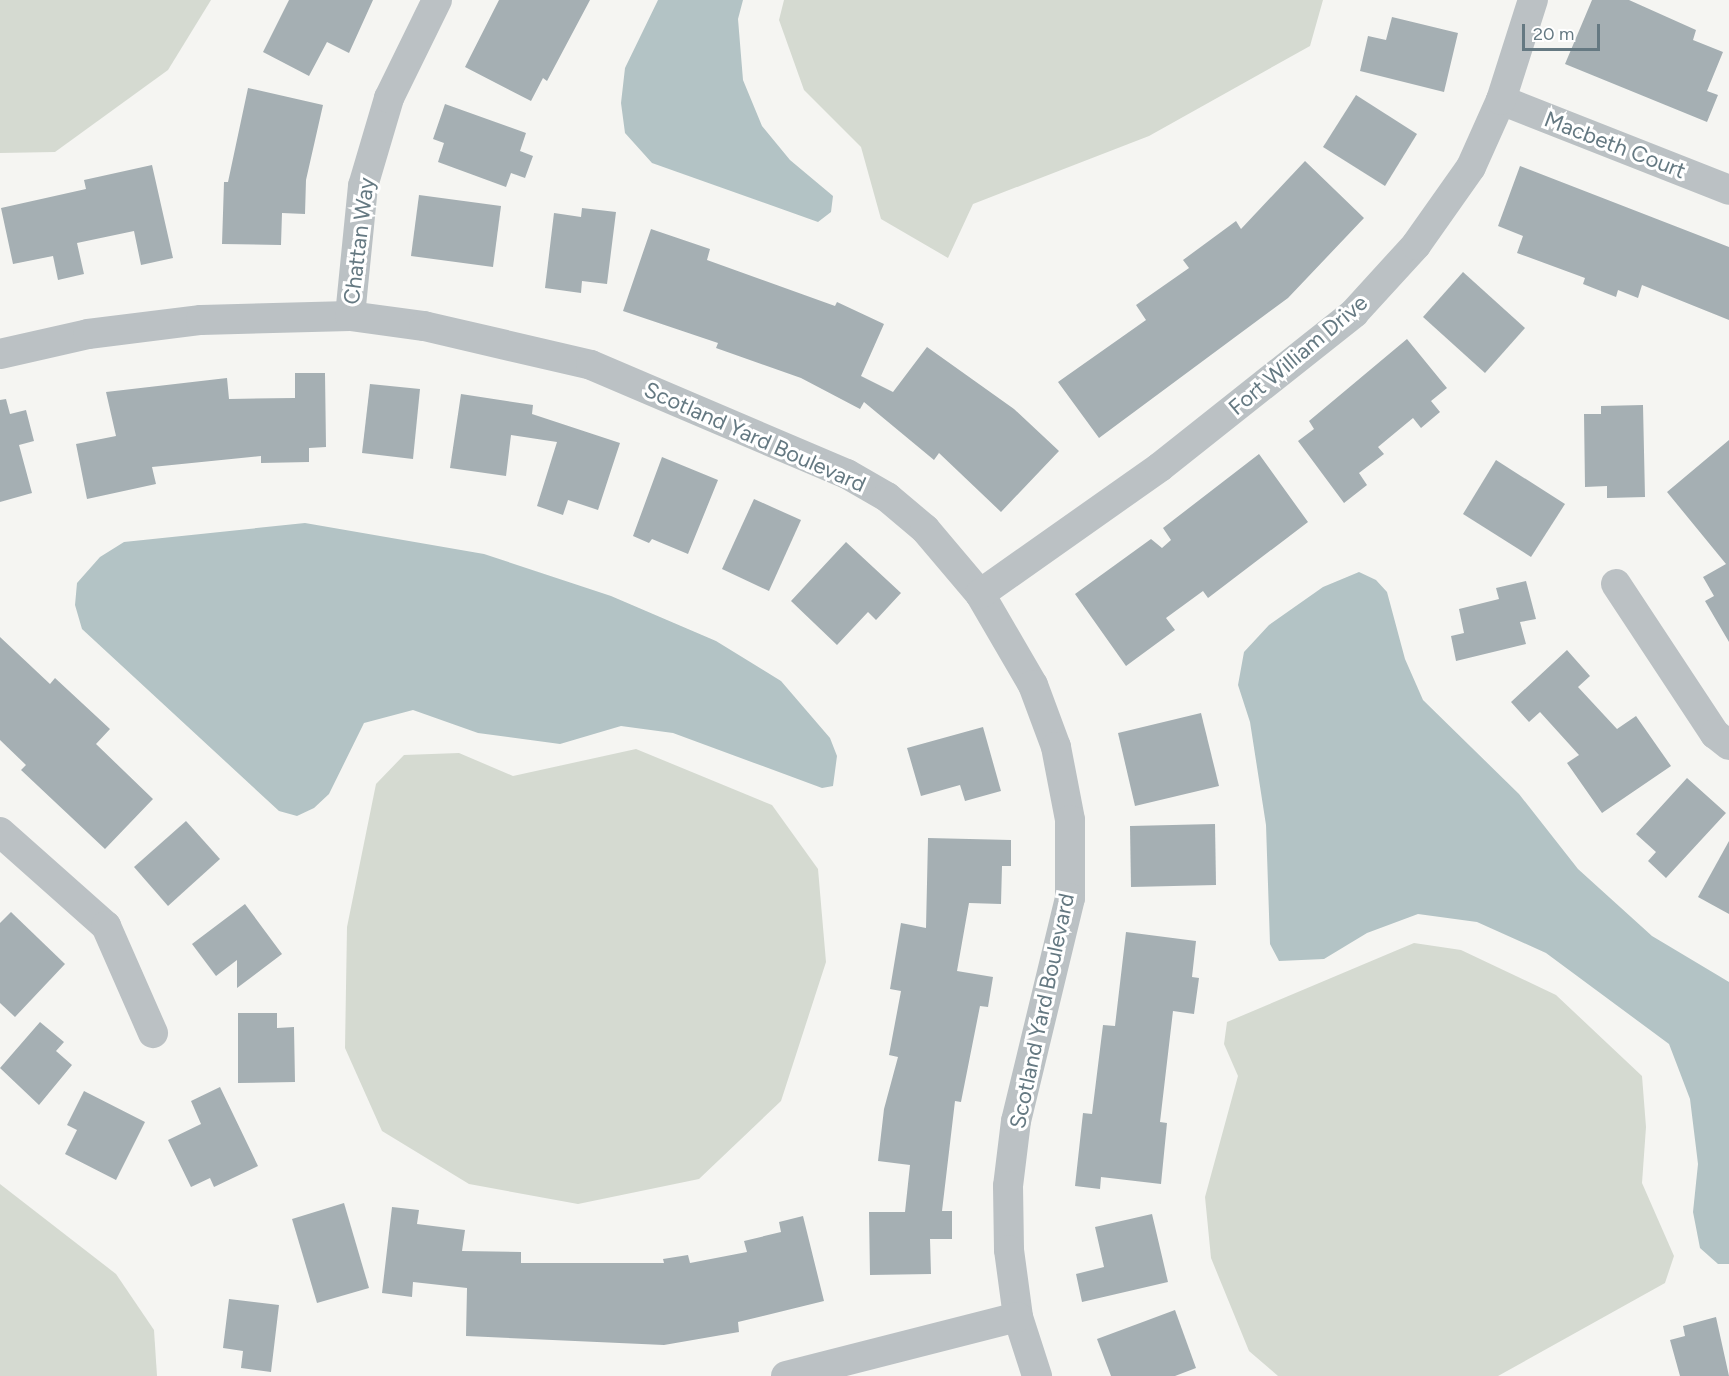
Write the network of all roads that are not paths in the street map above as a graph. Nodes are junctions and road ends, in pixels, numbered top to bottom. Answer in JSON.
{"nodes":[{"id":1,"x":437,"y":0,"type":"edge"},
{"id":2,"x":1533,"y":0,"type":"edge"},
{"id":3,"x":1501,"y":100,"type":"junction"},
{"id":4,"x":1729,"y":190,"type":"edge"},
{"id":5,"x":350,"y":316,"type":"junction"},
{"id":6,"x":0,"y":354,"type":"edge"},
{"id":7,"x":1616,"y":584,"type":"dead end"},
{"id":8,"x":980,"y":594,"type":"junction"},
{"id":9,"x":1729,"y":745,"type":"edge"},
{"id":10,"x":0,"y":832,"type":"edge"},
{"id":11,"x":153,"y":1033,"type":"dead end"},
{"id":12,"x":1018,"y":1317,"type":"junction"},
{"id":13,"x":786,"y":1376,"type":"edge"},
{"id":14,"x":1037,"y":1376,"type":"edge"}],
"edges":[{"from":1,"to":5,"type":"street","name":"Chattan Way"},
{"from":2,"to":3,"type":"street","name":"Fort William Drive"},
{"from":3,"to":4,"type":"street","name":"Macbeth Court"},
{"from":3,"to":8,"type":"street","name":"Fort William Drive"},
{"from":5,"to":6,"type":"street","name":"Scotland Yard Boulevard"},
{"from":5,"to":8,"type":"street","name":"Scotland Yard Boulevard"},
{"from":7,"to":9,"type":"street"},
{"from":8,"to":12,"type":"street","name":"Scotland Yard Boulevard"},
{"from":10,"to":11,"type":"street"},
{"from":12,"to":13,"type":"street"},
{"from":12,"to":14,"type":"street","name":"Scotland Yard Boulevard"}]}
